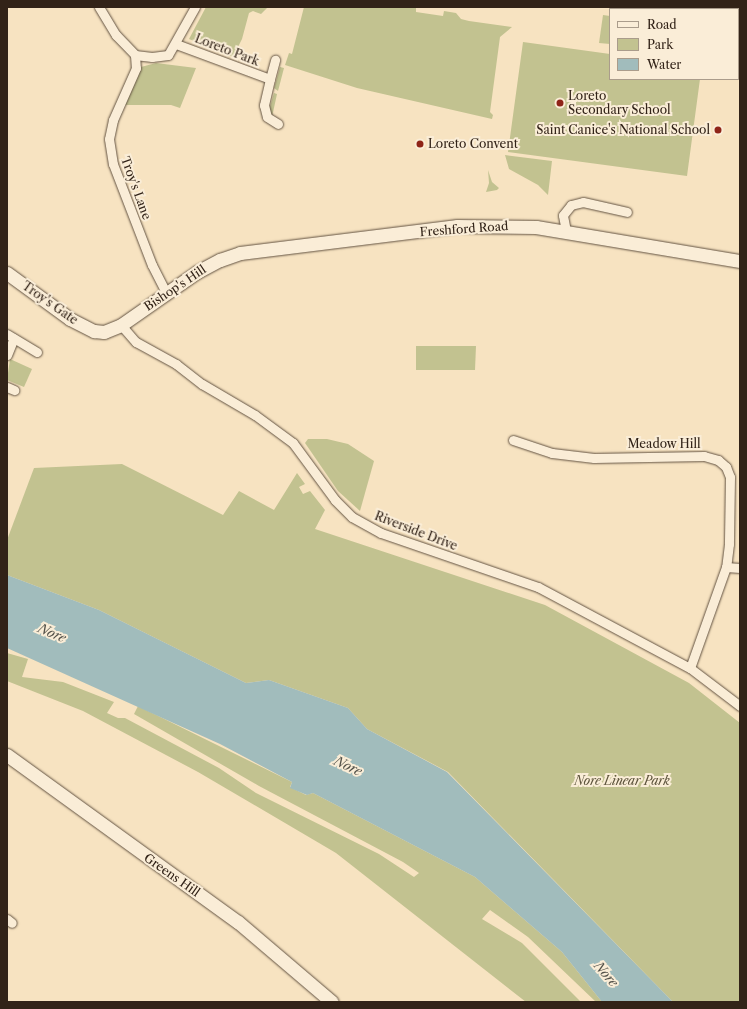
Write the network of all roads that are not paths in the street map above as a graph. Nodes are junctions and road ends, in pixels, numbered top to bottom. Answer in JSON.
{"nodes":[{"id":1,"x":99,"y":7,"type":"edge"},
{"id":2,"x":195,"y":7,"type":"edge"},
{"id":3,"x":176,"y":44,"type":"junction"},
{"id":4,"x":135,"y":56,"type":"junction"},
{"id":5,"x":275,"y":60,"type":"dead end"},
{"id":6,"x":270,"y":79,"type":"junction"},
{"id":7,"x":278,"y":124,"type":"dead end"},
{"id":8,"x":626,"y":212,"type":"dead end"},
{"id":9,"x":566,"y":231,"type":"junction"},
{"id":10,"x":259,"y":251,"type":"joint"},
{"id":11,"x":740,"y":261,"type":"edge"},
{"id":12,"x":7,"y":273,"type":"edge"},
{"id":13,"x":166,"y":292,"type":"junction"},
{"id":14,"x":121,"y":325,"type":"junction"},
{"id":15,"x":94,"y":332,"type":"joint"},
{"id":16,"x":10,"y":336,"type":"edge"},
{"id":17,"x":37,"y":352,"type":"dead end"},
{"id":18,"x":7,"y":355,"type":"edge"},
{"id":19,"x":513,"y":440,"type":"dead end"},
{"id":20,"x":726,"y":566,"type":"junction"},
{"id":21,"x":740,"y":568,"type":"edge"},
{"id":22,"x":690,"y":668,"type":"junction"},
{"id":23,"x":740,"y":706,"type":"edge"},
{"id":24,"x":7,"y":755,"type":"edge"},
{"id":25,"x":332,"y":1002,"type":"edge"}],
"edges":[{"from":1,"to":4,"type":"street"},
{"from":2,"to":3,"type":"street","name":"Loreto Park"},
{"from":3,"to":4,"type":"street","name":"Loreto Park"},
{"from":3,"to":6,"type":"street","name":"Loreto Park"},
{"from":4,"to":13,"type":"street","name":"Troy's Lane"},
{"from":5,"to":6,"type":"street","name":"Loreto Park"},
{"from":6,"to":7,"type":"street","name":"Loreto Park"},
{"from":8,"to":9,"type":"street"},
{"from":9,"to":10,"type":"main road","name":"Freshford Road"},
{"from":9,"to":11,"type":"main road","name":"Freshford Road"},
{"from":10,"to":13,"type":"main road","name":"Bishop's Hill"},
{"from":12,"to":15,"type":"main road","name":"Troy's Gate"},
{"from":13,"to":14,"type":"main road","name":"Bishop's Hill"},
{"from":14,"to":15,"type":"main road","name":"Bishop's Hill"},
{"from":14,"to":22,"type":"street","name":"Riverside Drive"},
{"from":16,"to":17,"type":"street"},
{"from":16,"to":18,"type":"street"},
{"from":19,"to":20,"type":"street","name":"Meadow Hill"},
{"from":20,"to":21,"type":"street"},
{"from":20,"to":22,"type":"street","name":"Meadow Hill"},
{"from":22,"to":23,"type":"street","name":"Riverside Drive"},
{"from":24,"to":25,"type":"main road","name":"Greens Hill"}]}
